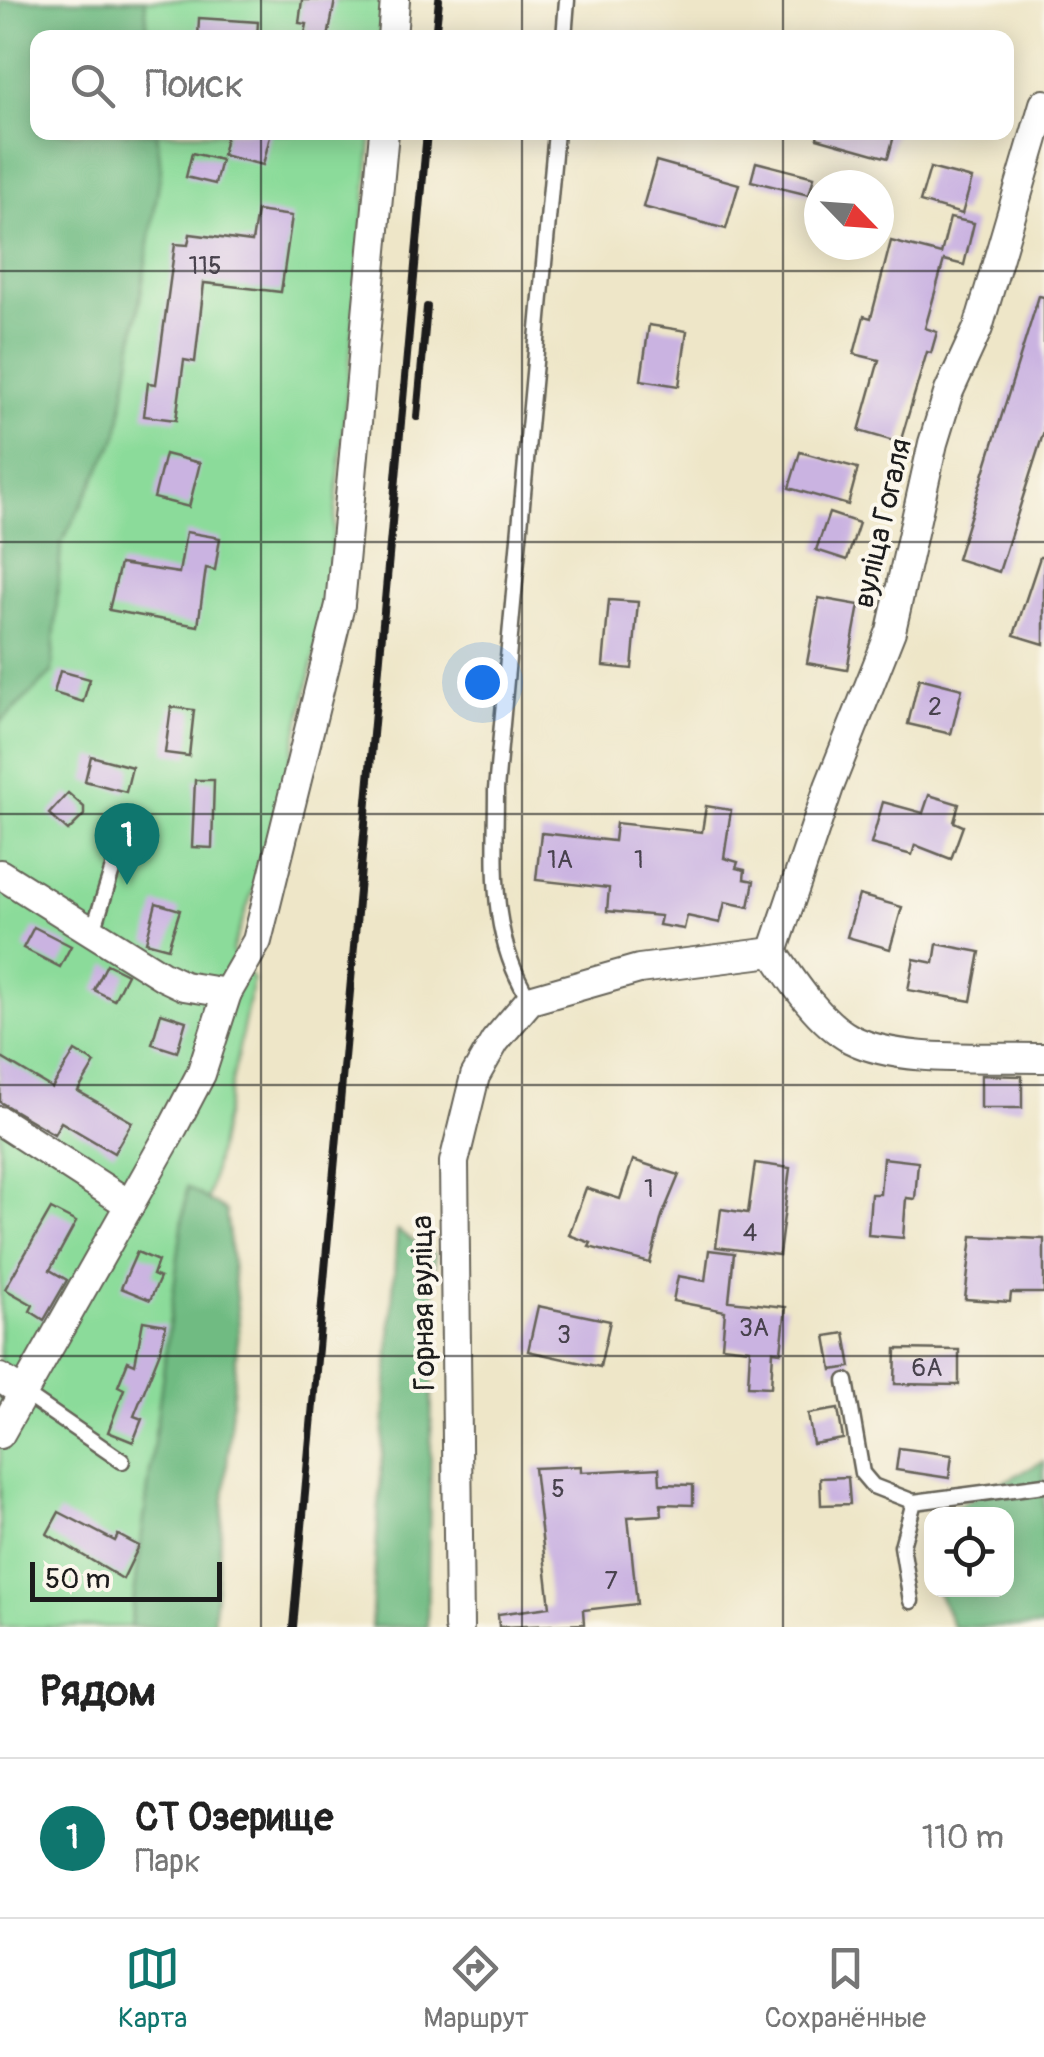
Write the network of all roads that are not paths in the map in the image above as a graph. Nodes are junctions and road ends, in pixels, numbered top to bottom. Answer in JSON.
{"nodes":[{"id":1,"x":395,"y":0,"type":"edge"},
{"id":2,"x":567,"y":0,"type":"edge"},
{"id":3,"x":393,"y":30,"type":"edge"},
{"id":4,"x":565,"y":30,"type":"edge"},
{"id":5,"x":1044,"y":104,"type":"edge"},
{"id":6,"x":383,"y":140,"type":"edge"},
{"id":7,"x":555,"y":140,"type":"edge"},
{"id":8,"x":128,"y":820,"type":"dead end"},
{"id":9,"x":0,"y":874,"type":"edge"},
{"id":10,"x":92,"y":931,"type":"junction"},
{"id":11,"x":773,"y":952,"type":"junction"},
{"id":12,"x":233,"y":984,"type":"junction"},
{"id":13,"x":530,"y":1000,"type":"junction"},
{"id":14,"x":1044,"y":1058,"type":"edge"},
{"id":15,"x":0,"y":1121,"type":"edge"},
{"id":16,"x":130,"y":1204,"type":"junction"},
{"id":17,"x":846,"y":1381,"type":"dead end"},
{"id":18,"x":11,"y":1385,"type":"edge"},
{"id":19,"x":0,"y":1434,"type":"edge"},
{"id":20,"x":122,"y":1461,"type":"dead end"},
{"id":21,"x":1044,"y":1485,"type":"edge"},
{"id":22,"x":914,"y":1502,"type":"junction"},
{"id":23,"x":910,"y":1602,"type":"dead end"},
{"id":24,"x":459,"y":1627,"type":"edge"}],
"edges":[{"from":1,"to":3,"type":"street"},
{"from":2,"to":4,"type":"lane"},
{"from":5,"to":11,"type":"street","name":"вуліца Гогаля"},
{"from":6,"to":12,"type":"street"},
{"from":7,"to":13,"type":"lane"},
{"from":8,"to":10,"type":"lane"},
{"from":9,"to":10,"type":"street"},
{"from":10,"to":12,"type":"street"},
{"from":11,"to":13,"type":"street"},
{"from":11,"to":14,"type":"street"},
{"from":12,"to":16,"type":"street"},
{"from":13,"to":24,"type":"street","name":"Горная вуліца"},
{"from":15,"to":16,"type":"street"},
{"from":16,"to":18,"type":"street"},
{"from":17,"to":22,"type":"lane"},
{"from":18,"to":19,"type":"street"},
{"from":18,"to":20,"type":"lane"},
{"from":21,"to":22,"type":"lane"},
{"from":22,"to":23,"type":"lane"}]}
